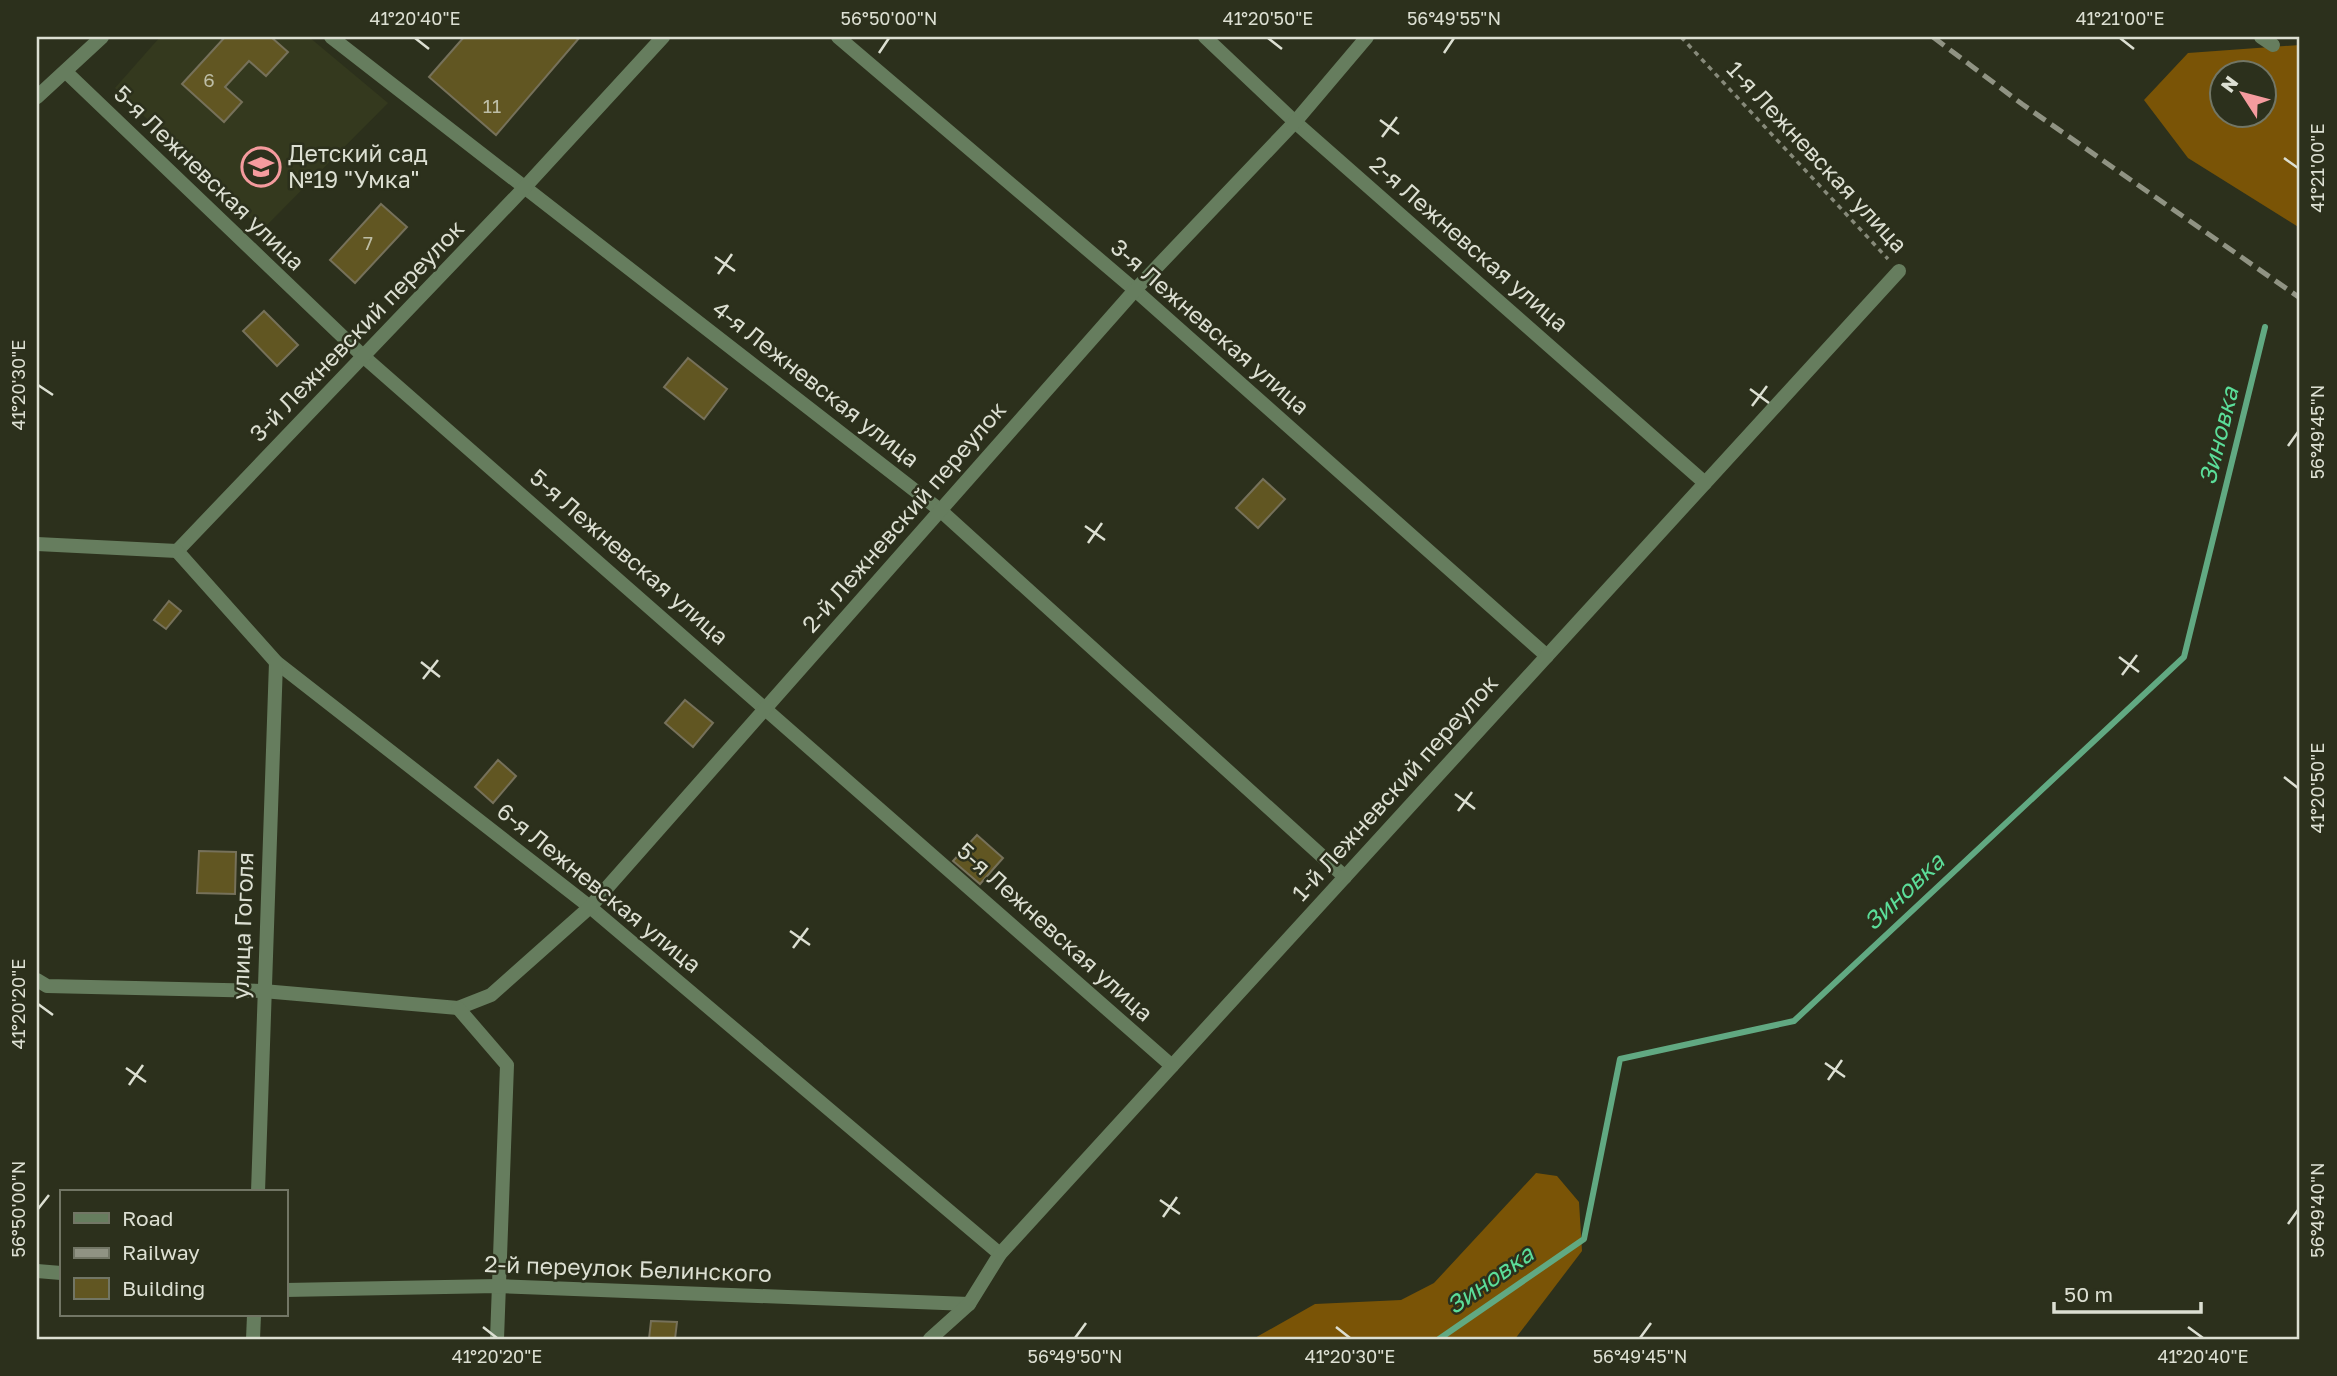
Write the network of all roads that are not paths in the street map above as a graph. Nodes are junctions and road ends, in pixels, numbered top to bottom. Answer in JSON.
{"nodes":[{"id":1,"x":102,"y":37,"type":"edge"},
{"id":2,"x":331,"y":37,"type":"edge"},
{"id":3,"x":663,"y":37,"type":"edge"},
{"id":4,"x":838,"y":37,"type":"edge"},
{"id":5,"x":1205,"y":37,"type":"edge"},
{"id":6,"x":1367,"y":37,"type":"edge"},
{"id":7,"x":66,"y":72,"type":"junction"},
{"id":8,"x":37,"y":97,"type":"edge"},
{"id":9,"x":1295,"y":122,"type":"junction"},
{"id":10,"x":526,"y":187,"type":"junction"},
{"id":11,"x":1899,"y":271,"type":"road end"},
{"id":12,"x":1135,"y":290,"type":"junction"},
{"id":13,"x":364,"y":356,"type":"junction"},
{"id":14,"x":1705,"y":483,"type":"junction"},
{"id":15,"x":940,"y":510,"type":"junction"},
{"id":16,"x":37,"y":544,"type":"edge"},
{"id":17,"x":177,"y":551,"type":"junction"},
{"id":18,"x":1547,"y":656,"type":"junction"},
{"id":19,"x":276,"y":662,"type":"junction"},
{"id":20,"x":766,"y":707,"type":"junction"},
{"id":21,"x":1345,"y":877,"type":"junction"},
{"id":22,"x":590,"y":907,"type":"junction"},
{"id":23,"x":37,"y":980,"type":"edge"},
{"id":24,"x":263,"y":991,"type":"junction"},
{"id":25,"x":458,"y":1008,"type":"junction"},
{"id":26,"x":1172,"y":1066,"type":"junction"},
{"id":27,"x":258,"y":1190,"type":"edge"},
{"id":28,"x":1000,"y":1254,"type":"junction"},
{"id":29,"x":37,"y":1271,"type":"edge"},
{"id":30,"x":60,"y":1273,"type":"edge"},
{"id":31,"x":498,"y":1286,"type":"junction"},
{"id":32,"x":287,"y":1290,"type":"edge"},
{"id":33,"x":969,"y":1304,"type":"junction"},
{"id":34,"x":254,"y":1316,"type":"edge"},
{"id":35,"x":253,"y":1339,"type":"edge"},
{"id":36,"x":497,"y":1339,"type":"edge"},
{"id":37,"x":930,"y":1339,"type":"edge"}],
"edges":[{"from":1,"to":7,"type":"street"},
{"from":2,"to":10,"type":"street","name":"4-я Лежневская улица"},
{"from":3,"to":10,"type":"street","name":"3-й Лежневский переулок"},
{"from":4,"to":12,"type":"street","name":"3-я Лежневская улица"},
{"from":5,"to":9,"type":"street","name":"2-я Лежневская улица"},
{"from":6,"to":9,"type":"street","name":"2-й Лежневский переулок"},
{"from":7,"to":8,"type":"street"},
{"from":7,"to":13,"type":"street","name":"5-я Лежневская улица"},
{"from":9,"to":12,"type":"street","name":"2-й Лежневский переулок"},
{"from":9,"to":14,"type":"street","name":"2-я Лежневская улица"},
{"from":10,"to":13,"type":"street","name":"3-й Лежневский переулок"},
{"from":10,"to":15,"type":"street","name":"4-я Лежневская улица"},
{"from":11,"to":14,"type":"street","name":"1-й Лежневский переулок"},
{"from":12,"to":15,"type":"street","name":"2-й Лежневский переулок"},
{"from":12,"to":18,"type":"street","name":"3-я Лежневская улица"},
{"from":13,"to":17,"type":"street","name":"3-й Лежневский переулок"},
{"from":13,"to":20,"type":"street","name":"5-я Лежневская улица"},
{"from":14,"to":18,"type":"street","name":"1-й Лежневский переулок"},
{"from":15,"to":20,"type":"street","name":"2-й Лежневский переулок"},
{"from":15,"to":21,"type":"street","name":"4-я Лежневская улица"},
{"from":16,"to":17,"type":"street"},
{"from":17,"to":19,"type":"street","name":"6-я Лежневская улица"},
{"from":18,"to":21,"type":"street","name":"1-й Лежневский переулок"},
{"from":19,"to":22,"type":"street","name":"6-я Лежневская улица"},
{"from":19,"to":24,"type":"street","name":"улица Гоголя"},
{"from":20,"to":22,"type":"street","name":"2-й Лежневский переулок"},
{"from":20,"to":26,"type":"street","name":"5-я Лежневская улица"},
{"from":21,"to":26,"type":"street","name":"1-й Лежневский переулок"},
{"from":22,"to":25,"type":"street","name":"2-й Лежневский переулок"},
{"from":22,"to":28,"type":"street","name":"6-я Лежневская улица"},
{"from":23,"to":24,"type":"street"},
{"from":24,"to":25,"type":"street"},
{"from":24,"to":27,"type":"street","name":"улица Гоголя"},
{"from":25,"to":31,"type":"street"},
{"from":26,"to":28,"type":"street","name":"1-й Лежневский переулок"},
{"from":28,"to":33,"type":"street","name":"1-й Лежневский переулок"},
{"from":29,"to":30,"type":"street"},
{"from":31,"to":32,"type":"street","name":"2-й переулок Белинского"},
{"from":31,"to":33,"type":"street","name":"2-й переулок Белинского"},
{"from":31,"to":36,"type":"street"},
{"from":33,"to":37,"type":"street","name":"1-й Лежневский переулок"},
{"from":34,"to":35,"type":"street"}]}
